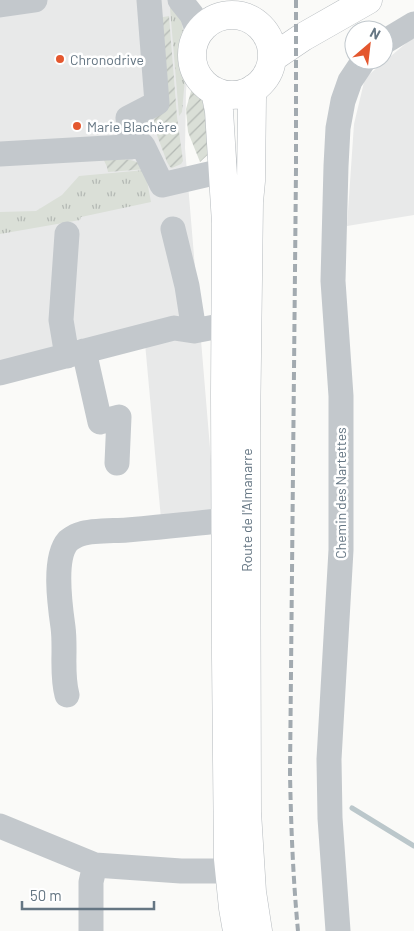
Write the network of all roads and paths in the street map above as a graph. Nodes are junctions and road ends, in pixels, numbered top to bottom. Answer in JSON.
{"nodes":[{"id":1,"x":35,"y":0,"type":"edge"},
{"id":2,"x":149,"y":0,"type":"edge"},
{"id":3,"x":180,"y":0,"type":"edge"},
{"id":4,"x":339,"y":0,"type":"edge"},
{"id":5,"x":368,"y":0,"type":"edge"},
{"id":6,"x":0,"y":5,"type":"edge"},
{"id":7,"x":247,"y":15,"type":"edge"},
{"id":8,"x":207,"y":18,"type":"edge"},
{"id":9,"x":414,"y":24,"type":"edge"},
{"id":10,"x":394,"y":36,"type":"edge"},
{"id":11,"x":272,"y":58,"type":"junction"},
{"id":12,"x":357,"y":70,"type":"edge"},
{"id":13,"x":254,"y":88,"type":"junction"},
{"id":14,"x":215,"y":91,"type":"junction"},
{"id":15,"x":130,"y":147,"type":"junction"},
{"id":16,"x":0,"y":154,"type":"edge"},
{"id":17,"x":222,"y":171,"type":"junction"},
{"id":18,"x":174,"y":229,"type":"dead end"},
{"id":19,"x":67,"y":234,"type":"dead end"},
{"id":20,"x":225,"y":325,"type":"junction"},
{"id":21,"x":194,"y":331,"type":"junction"},
{"id":22,"x":76,"y":354,"type":"junction"},
{"id":23,"x":0,"y":373,"type":"edge"},
{"id":24,"x":117,"y":463,"type":"dead end"},
{"id":25,"x":226,"y":520,"type":"junction"},
{"id":26,"x":67,"y":695,"type":"dead end"},
{"id":27,"x":0,"y":826,"type":"edge"},
{"id":28,"x":95,"y":864,"type":"junction"},
{"id":29,"x":229,"y":871,"type":"junction"},
{"id":30,"x":91,"y":931,"type":"edge"},
{"id":31,"x":237,"y":931,"type":"edge"},
{"id":32,"x":258,"y":931,"type":"edge"},
{"id":33,"x":338,"y":931,"type":"edge"}],
"edges":[{"from":1,"to":6,"type":"street"},
{"from":2,"to":15,"type":"street"},
{"from":3,"to":8,"type":"street"},
{"from":4,"to":7,"type":"main road"},
{"from":5,"to":11,"type":"main road"},
{"from":7,"to":8,"type":"main road"},
{"from":7,"to":11,"type":"main road"},
{"from":8,"to":14,"type":"main road"},
{"from":9,"to":10,"type":"street"},
{"from":11,"to":13,"type":"main road"},
{"from":12,"to":33,"type":"street","name":"Chemin des Nartettes"},
{"from":13,"to":14,"type":"main road"},
{"from":13,"to":32,"type":"main road","name":"Route de l'Almanarre"},
{"from":14,"to":17,"type":"main road","name":"Route de l'Almanarre"},
{"from":15,"to":16,"type":"street"},
{"from":15,"to":17,"type":"street"},
{"from":17,"to":20,"type":"main road","name":"Route de l'Almanarre"},
{"from":18,"to":21,"type":"street"},
{"from":19,"to":22,"type":"street"},
{"from":20,"to":21,"type":"street"},
{"from":20,"to":25,"type":"main road","name":"Route de l'Almanarre"},
{"from":21,"to":22,"type":"street"},
{"from":22,"to":23,"type":"street"},
{"from":22,"to":24,"type":"street"},
{"from":25,"to":26,"type":"street"},
{"from":25,"to":29,"type":"main road","name":"Route de l'Almanarre"},
{"from":27,"to":28,"type":"street"},
{"from":28,"to":29,"type":"street"},
{"from":28,"to":30,"type":"street"},
{"from":29,"to":31,"type":"main road","name":"Route de l'Almanarre"}]}
